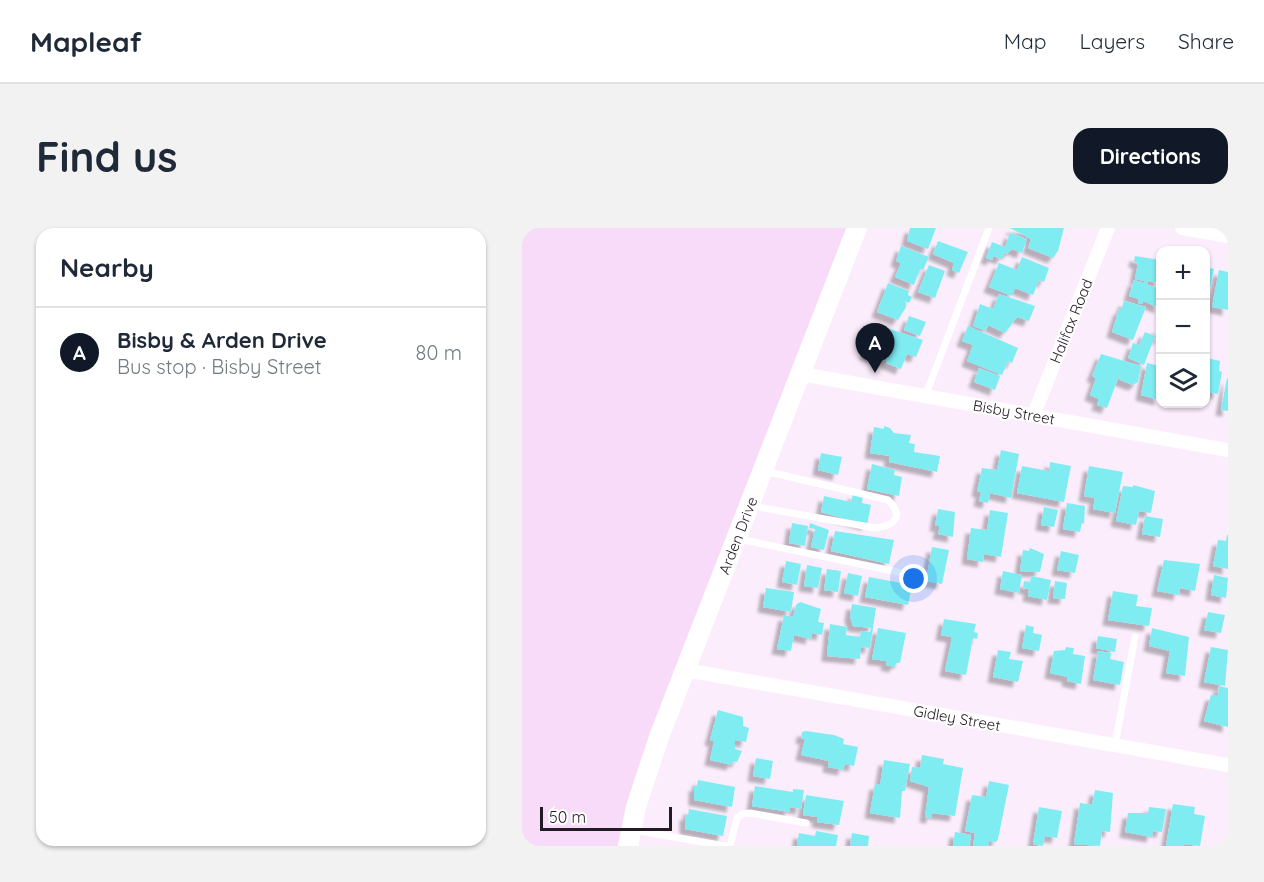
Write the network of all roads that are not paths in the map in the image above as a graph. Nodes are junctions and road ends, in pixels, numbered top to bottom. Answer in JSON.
{"nodes":[{"id":1,"x":857,"y":228,"type":"edge"},
{"id":2,"x":989,"y":228,"type":"edge"},
{"id":3,"x":1108,"y":228,"type":"edge"},
{"id":4,"x":1182,"y":228,"type":"edge"},
{"id":5,"x":1228,"y":236,"type":"edge"},
{"id":6,"x":801,"y":374,"type":"junction"},
{"id":7,"x":925,"y":397,"type":"junction"},
{"id":8,"x":1034,"y":414,"type":"junction"},
{"id":9,"x":1228,"y":450,"type":"edge"},
{"id":10,"x":763,"y":470,"type":"junction"},
{"id":11,"x":749,"y":506,"type":"junction"},
{"id":12,"x":736,"y":539,"type":"junction"},
{"id":13,"x":898,"y":572,"type":"dead end"},
{"id":14,"x":1135,"y":637,"type":"dead end"},
{"id":15,"x":685,"y":670,"type":"junction"},
{"id":16,"x":1115,"y":745,"type":"junction"},
{"id":17,"x":1228,"y":765,"type":"edge"},
{"id":18,"x":806,"y":823,"type":"dead end"},
{"id":19,"x":630,"y":838,"type":"edge"},
{"id":20,"x":725,"y":846,"type":"edge"},
{"id":21,"x":730,"y":846,"type":"edge"}],
"edges":[{"from":1,"to":6,"type":"street","name":"Arden Drive"},
{"from":2,"to":7,"type":"lane"},
{"from":3,"to":8,"type":"street","name":"Halifax Road"},
{"from":4,"to":5,"type":"street"},
{"from":6,"to":7,"type":"street","name":"Bisby Street"},
{"from":6,"to":10,"type":"street","name":"Arden Drive"},
{"from":7,"to":8,"type":"street","name":"Bisby Street"},
{"from":8,"to":9,"type":"street","name":"Bisby Street"},
{"from":10,"to":11,"type":"street","name":"Arden Drive"},
{"from":10,"to":11,"type":"lane"},
{"from":11,"to":12,"type":"street","name":"Arden Drive"},
{"from":12,"to":13,"type":"lane"},
{"from":12,"to":15,"type":"street","name":"Arden Drive"},
{"from":14,"to":16,"type":"lane"},
{"from":15,"to":16,"type":"street","name":"Gidley Street"},
{"from":15,"to":19,"type":"street","name":"Arden Drive"},
{"from":16,"to":17,"type":"street","name":"Gidley Street"},
{"from":18,"to":21,"type":"lane"},
{"from":19,"to":20,"type":"lane"}]}
